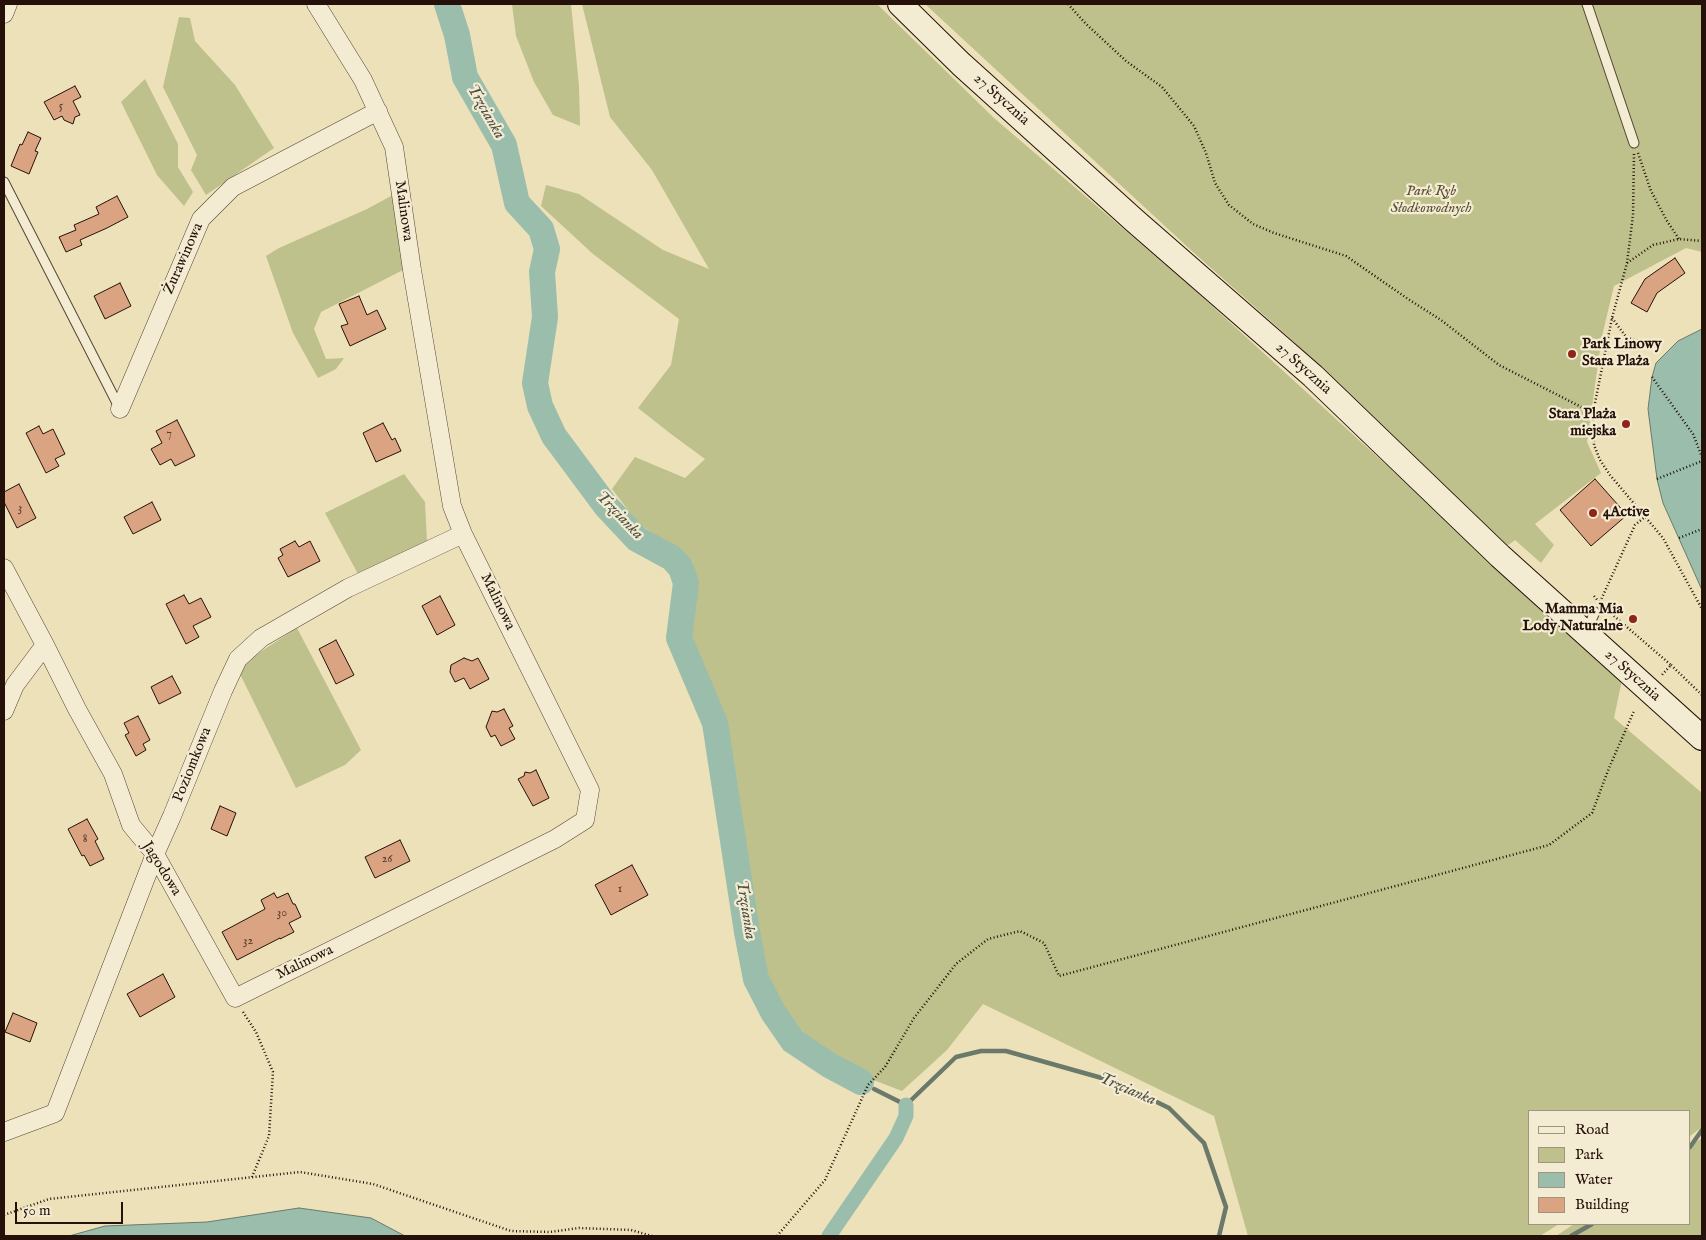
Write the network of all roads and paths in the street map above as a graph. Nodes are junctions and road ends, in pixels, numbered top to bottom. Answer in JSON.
{"nodes":[{"id":1,"x":8,"y":4,"type":"edge"},
{"id":2,"x":316,"y":4,"type":"edge"},
{"id":3,"x":900,"y":4,"type":"edge"},
{"id":4,"x":1068,"y":4,"type":"edge"},
{"id":5,"x":1587,"y":4,"type":"edge"},
{"id":6,"x":4,"y":14,"type":"edge"},
{"id":7,"x":378,"y":111,"type":"junction"},
{"id":8,"x":1634,"y":143,"type":"junction"},
{"id":9,"x":4,"y":182,"type":"edge"},
{"id":10,"x":1679,"y":239,"type":"junction"},
{"id":11,"x":1702,"y":241,"type":"edge"},
{"id":12,"x":1627,"y":263,"type":"junction"},
{"id":13,"x":1612,"y":318,"type":"junction"},
{"id":14,"x":1652,"y":344,"type":"dead end"},
{"id":15,"x":1652,"y":377,"type":"dead end"},
{"id":16,"x":120,"y":409,"type":"joint"},
{"id":17,"x":1593,"y":413,"type":"junction"},
{"id":18,"x":1702,"y":457,"type":"edge"},
{"id":19,"x":1702,"y":461,"type":"edge"},
{"id":20,"x":1657,"y":479,"type":"dead end"},
{"id":21,"x":1646,"y":516,"type":"junction"},
{"id":22,"x":1702,"y":529,"type":"edge"},
{"id":23,"x":463,"y":534,"type":"junction"},
{"id":24,"x":1679,"y":538,"type":"dead end"},
{"id":25,"x":4,"y":568,"type":"edge"},
{"id":26,"x":1594,"y":596,"type":"dead end"},
{"id":27,"x":1597,"y":607,"type":"junction"},
{"id":28,"x":1606,"y":609,"type":"dead end"},
{"id":29,"x":1702,"y":609,"type":"edge"},
{"id":30,"x":1585,"y":633,"type":"junction"},
{"id":31,"x":45,"y":644,"type":"junction"},
{"id":32,"x":1670,"y":665,"type":"junction"},
{"id":33,"x":1649,"y":690,"type":"junction"},
{"id":34,"x":1702,"y":695,"type":"edge"},
{"id":35,"x":4,"y":710,"type":"edge"},
{"id":36,"x":1634,"y":711,"type":"dead end"},
{"id":37,"x":1702,"y":738,"type":"edge"},
{"id":38,"x":155,"y":854,"type":"junction"},
{"id":39,"x":234,"y":998,"type":"junction"},
{"id":40,"x":4,"y":1132,"type":"edge"},
{"id":41,"x":252,"y":1177,"type":"junction"},
{"id":42,"x":4,"y":1215,"type":"edge"},
{"id":43,"x":652,"y":1236,"type":"edge"},
{"id":44,"x":777,"y":1236,"type":"edge"}],
"edges":[{"from":1,"to":6,"type":"street"},
{"from":2,"to":7,"type":"street","name":"Malinowa"},
{"from":3,"to":30,"type":"main road","name":"27 Stycznia"},
{"from":4,"to":17,"type":"path"},
{"from":5,"to":8,"type":"lane"},
{"from":7,"to":16,"type":"street","name":"Żurawinowa"},
{"from":7,"to":23,"type":"street","name":"Malinowa"},
{"from":8,"to":10,"type":"path"},
{"from":8,"to":12,"type":"path"},
{"from":9,"to":16,"type":"lane"},
{"from":10,"to":11,"type":"path"},
{"from":10,"to":12,"type":"path"},
{"from":12,"to":13,"type":"path"},
{"from":13,"to":14,"type":"path"},
{"from":13,"to":17,"type":"path"},
{"from":15,"to":18,"type":"path"},
{"from":17,"to":21,"type":"path"},
{"from":19,"to":20,"type":"path"},
{"from":21,"to":27,"type":"path"},
{"from":21,"to":29,"type":"path"},
{"from":22,"to":24,"type":"path"},
{"from":23,"to":38,"type":"street","name":"Poziomkowa"},
{"from":23,"to":39,"type":"street","name":"Malinowa"},
{"from":25,"to":31,"type":"street","name":"Jagodowa"},
{"from":26,"to":27,"type":"path"},
{"from":27,"to":30,"type":"lane"},
{"from":28,"to":32,"type":"path"},
{"from":30,"to":33,"type":"main road","name":"27 Stycznia"},
{"from":31,"to":35,"type":"street"},
{"from":31,"to":38,"type":"street","name":"Jagodowa"},
{"from":32,"to":33,"type":"path"},
{"from":32,"to":34,"type":"path"},
{"from":33,"to":37,"type":"main road","name":"27 Stycznia"},
{"from":36,"to":44,"type":"path"},
{"from":38,"to":39,"type":"street","name":"Jagodowa"},
{"from":38,"to":40,"type":"street","name":"Poziomkowa"},
{"from":39,"to":41,"type":"path"},
{"from":41,"to":42,"type":"path"},
{"from":41,"to":43,"type":"path"}]}
